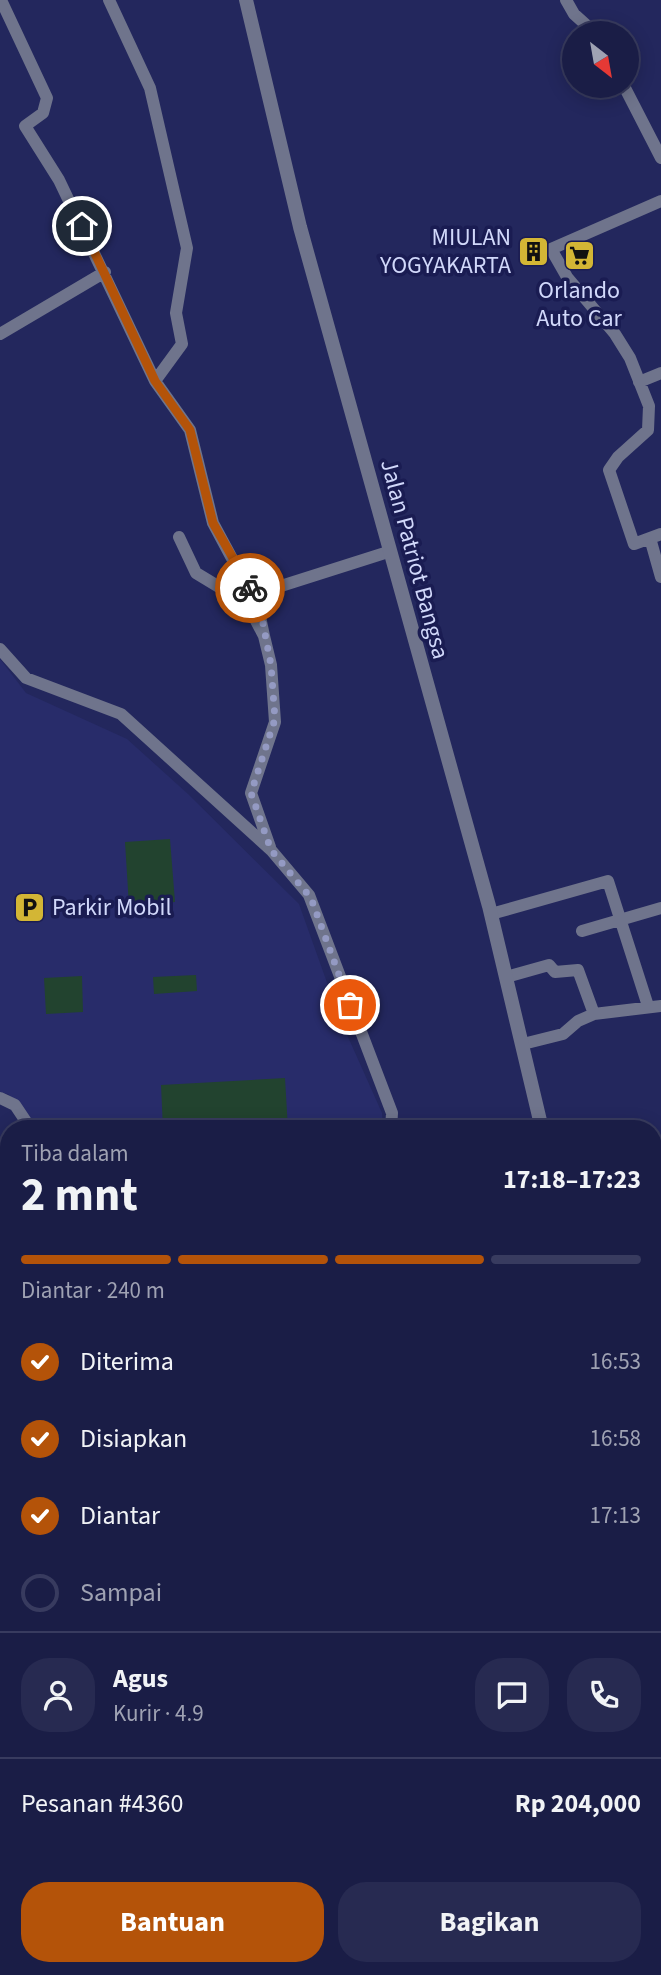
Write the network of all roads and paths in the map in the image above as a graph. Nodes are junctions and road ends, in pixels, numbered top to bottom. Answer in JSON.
{"nodes":[{"id":1,"x":1,"y":0,"type":"edge"},
{"id":2,"x":109,"y":0,"type":"edge"},
{"id":3,"x":246,"y":0,"type":"edge"},
{"id":4,"x":566,"y":0,"type":"edge"},
{"id":5,"x":582,"y":21,"type":"edge"},
{"id":6,"x":630,"y":98,"type":"edge"},
{"id":7,"x":661,"y":158,"type":"edge"},
{"id":8,"x":661,"y":201,"type":"edge"},
{"id":9,"x":105,"y":272,"type":"junction"},
{"id":10,"x":0,"y":334,"type":"edge"},
{"id":11,"x":661,"y":373,"type":"edge"},
{"id":12,"x":639,"y":382,"type":"junction"},
{"id":13,"x":158,"y":385,"type":"junction"},
{"id":14,"x":655,"y":536,"type":"edge"},
{"id":15,"x":179,"y":537,"type":"dead end"},
{"id":16,"x":388,"y":552,"type":"junction"},
{"id":17,"x":661,"y":576,"type":"edge"},
{"id":18,"x":281,"y":586,"type":"dead end"},
{"id":19,"x":264,"y":636,"type":"junction"},
{"id":20,"x":0,"y":649,"type":"edge"},
{"id":21,"x":271,"y":850,"type":"junction"},
{"id":22,"x":661,"y":908,"type":"edge"},
{"id":23,"x":491,"y":914,"type":"junction"},
{"id":24,"x":621,"y":919,"type":"junction"},
{"id":25,"x":582,"y":931,"type":"dead end"},
{"id":26,"x":506,"y":977,"type":"junction"},
{"id":27,"x":654,"y":1006,"type":"edge"},
{"id":28,"x":594,"y":1014,"type":"junction"},
{"id":29,"x":523,"y":1044,"type":"junction"},
{"id":30,"x":0,"y":1098,"type":"edge"},
{"id":31,"x":25,"y":1120,"type":"edge"},
{"id":32,"x":391,"y":1120,"type":"edge"},
{"id":33,"x":540,"y":1120,"type":"edge"}],
"edges":[{"from":1,"to":9,"type":"street"},
{"from":2,"to":13,"type":"street"},
{"from":3,"to":16,"type":"street","name":"Jalan Patriot Bangsa"},
{"from":4,"to":5,"type":"street"},
{"from":6,"to":7,"type":"street"},
{"from":8,"to":12,"type":"street"},
{"from":9,"to":10,"type":"street"},
{"from":9,"to":13,"type":"street"},
{"from":11,"to":12,"type":"street"},
{"from":12,"to":14,"type":"street"},
{"from":13,"to":19,"type":"street"},
{"from":14,"to":17,"type":"street"},
{"from":15,"to":19,"type":"street"},
{"from":16,"to":18,"type":"street"},
{"from":16,"to":23,"type":"street","name":"Jalan Patriot Bangsa"},
{"from":19,"to":21,"type":"street"},
{"from":20,"to":21,"type":"street"},
{"from":21,"to":32,"type":"street"},
{"from":22,"to":24,"type":"street"},
{"from":23,"to":24,"type":"street"},
{"from":23,"to":26,"type":"street","name":"Jalan Patriot Bangsa"},
{"from":24,"to":25,"type":"street"},
{"from":24,"to":27,"type":"street"},
{"from":26,"to":28,"type":"street"},
{"from":26,"to":29,"type":"street","name":"Jalan Patriot Bangsa"},
{"from":27,"to":28,"type":"street"},
{"from":28,"to":29,"type":"street"},
{"from":29,"to":33,"type":"street","name":"Jalan Patriot Bangsa"},
{"from":30,"to":31,"type":"street"}]}
